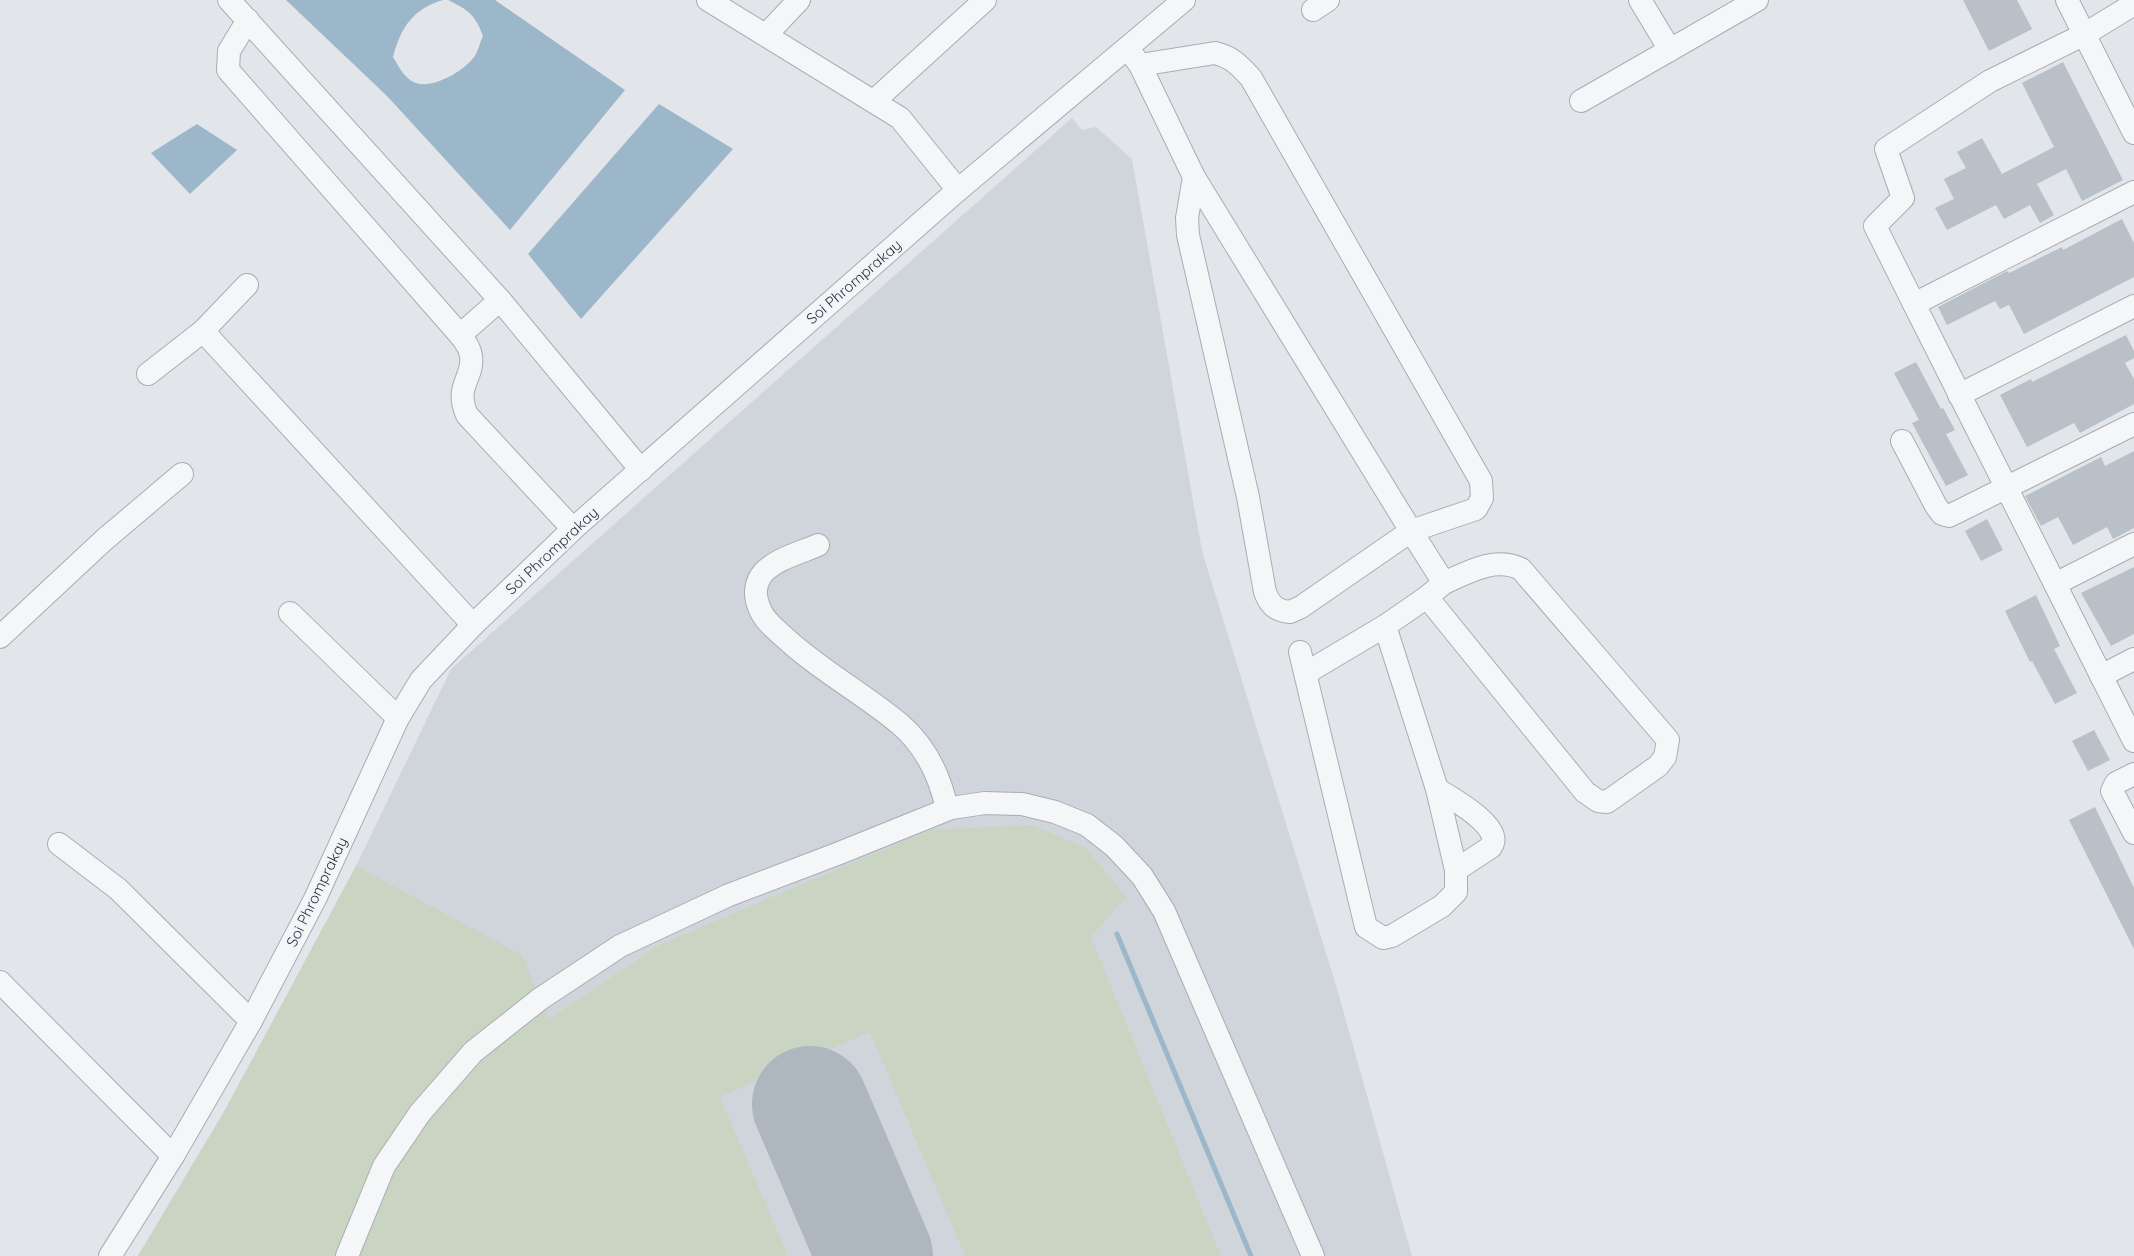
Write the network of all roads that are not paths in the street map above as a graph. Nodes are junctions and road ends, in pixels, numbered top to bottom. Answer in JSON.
{"nodes":[{"id":1,"x":229,"y":0,"type":"edge"},
{"id":2,"x":708,"y":0,"type":"edge"},
{"id":3,"x":799,"y":0,"type":"edge"},
{"id":4,"x":985,"y":0,"type":"edge"},
{"id":5,"x":1184,"y":0,"type":"edge"},
{"id":6,"x":1640,"y":0,"type":"edge"},
{"id":7,"x":1757,"y":0,"type":"edge"},
{"id":8,"x":2067,"y":0,"type":"edge"},
{"id":9,"x":2134,"y":4,"type":"edge"},
{"id":10,"x":248,"y":20,"type":"junction"},
{"id":11,"x":2085,"y":34,"type":"junction"},
{"id":12,"x":766,"y":35,"type":"junction"},
{"id":13,"x":1127,"y":47,"type":"junction"},
{"id":14,"x":1670,"y":50,"type":"junction"},
{"id":15,"x":1140,"y":65,"type":"junction"},
{"id":16,"x":1581,"y":101,"type":"dead end"},
{"id":17,"x":874,"y":102,"type":"junction"},
{"id":18,"x":2134,"y":133,"type":"edge"},
{"id":19,"x":1194,"y":177,"type":"junction"},
{"id":20,"x":958,"y":190,"type":"junction"},
{"id":21,"x":2134,"y":192,"type":"edge"},
{"id":22,"x":247,"y":285,"type":"dead end"},
{"id":23,"x":500,"y":300,"type":"junction"},
{"id":24,"x":1914,"y":304,"type":"junction"},
{"id":25,"x":2134,"y":306,"type":"edge"},
{"id":26,"x":203,"y":331,"type":"junction"},
{"id":27,"x":460,"y":334,"type":"junction"},
{"id":28,"x":148,"y":374,"type":"dead end"},
{"id":29,"x":1959,"y":395,"type":"junction"},
{"id":30,"x":2134,"y":424,"type":"edge"},
{"id":31,"x":1902,"y":441,"type":"dead end"},
{"id":32,"x":641,"y":470,"type":"junction"},
{"id":33,"x":182,"y":474,"type":"dead end"},
{"id":34,"x":2006,"y":489,"type":"junction"},
{"id":35,"x":573,"y":529,"type":"junction"},
{"id":36,"x":1411,"y":531,"type":"junction"},
{"id":37,"x":2134,"y":544,"type":"edge"},
{"id":38,"x":818,"y":545,"type":"dead end"},
{"id":39,"x":1444,"y":583,"type":"junction"},
{"id":40,"x":2055,"y":584,"type":"junction"},
{"id":41,"x":1427,"y":597,"type":"junction"},
{"id":42,"x":290,"y":613,"type":"dead end"},
{"id":43,"x":473,"y":625,"type":"junction"},
{"id":44,"x":1385,"y":626,"type":"junction"},
{"id":45,"x":0,"y":637,"type":"edge"},
{"id":46,"x":1300,"y":652,"type":"dead end"},
{"id":47,"x":2134,"y":660,"type":"edge"},
{"id":48,"x":1306,"y":673,"type":"junction"},
{"id":49,"x":2102,"y":676,"type":"junction"},
{"id":50,"x":398,"y":718,"type":"junction"},
{"id":51,"x":2134,"y":741,"type":"edge"},
{"id":52,"x":2134,"y":774,"type":"edge"},
{"id":53,"x":1437,"y":788,"type":"junction"},
{"id":54,"x":947,"y":809,"type":"junction"},
{"id":55,"x":2134,"y":833,"type":"edge"},
{"id":56,"x":59,"y":844,"type":"dead end"},
{"id":57,"x":1456,"y":870,"type":"junction"},
{"id":58,"x":0,"y":982,"type":"edge"},
{"id":59,"x":251,"y":1021,"type":"junction"},
{"id":60,"x":173,"y":1156,"type":"junction"},
{"id":61,"x":110,"y":1256,"type":"edge"},
{"id":62,"x":347,"y":1256,"type":"edge"},
{"id":63,"x":1313,"y":1256,"type":"edge"}],
"edges":[{"from":1,"to":10,"type":"street"},
{"from":2,"to":12,"type":"street"},
{"from":3,"to":12,"type":"street"},
{"from":4,"to":17,"type":"street"},
{"from":5,"to":13,"type":"street","name":"Soi Phromprakay"},
{"from":6,"to":14,"type":"street"},
{"from":7,"to":14,"type":"street"},
{"from":8,"to":11,"type":"street"},
{"from":9,"to":11,"type":"street"},
{"from":10,"to":23,"type":"street"},
{"from":10,"to":27,"type":"street"},
{"from":11,"to":18,"type":"street"},
{"from":11,"to":24,"type":"street"},
{"from":12,"to":17,"type":"street"},
{"from":13,"to":15,"type":"street"},
{"from":13,"to":20,"type":"street","name":"Soi Phromprakay"},
{"from":14,"to":16,"type":"street"},
{"from":15,"to":19,"type":"street"},
{"from":15,"to":36,"type":"street"},
{"from":17,"to":20,"type":"street"},
{"from":19,"to":36,"type":"street"},
{"from":19,"to":36,"type":"street"},
{"from":20,"to":32,"type":"street","name":"Soi Phromprakay"},
{"from":21,"to":24,"type":"street"},
{"from":22,"to":26,"type":"street"},
{"from":23,"to":27,"type":"street"},
{"from":23,"to":32,"type":"street"},
{"from":24,"to":29,"type":"street"},
{"from":25,"to":29,"type":"street"},
{"from":26,"to":28,"type":"street"},
{"from":26,"to":43,"type":"street"},
{"from":27,"to":35,"type":"street"},
{"from":29,"to":34,"type":"street"},
{"from":30,"to":34,"type":"street"},
{"from":31,"to":34,"type":"street"},
{"from":32,"to":35,"type":"street","name":"Soi Phromprakay"},
{"from":33,"to":45,"type":"street"},
{"from":34,"to":40,"type":"street"},
{"from":35,"to":43,"type":"street","name":"Soi Phromprakay"},
{"from":36,"to":39,"type":"street"},
{"from":37,"to":40,"type":"street"},
{"from":38,"to":54,"type":"street"},
{"from":39,"to":41,"type":"street"},
{"from":39,"to":41,"type":"street"},
{"from":40,"to":49,"type":"street"},
{"from":41,"to":44,"type":"street"},
{"from":42,"to":50,"type":"street"},
{"from":43,"to":50,"type":"street","name":"Soi Phromprakay"},
{"from":44,"to":48,"type":"street"},
{"from":44,"to":53,"type":"street"},
{"from":46,"to":48,"type":"street"},
{"from":47,"to":49,"type":"street"},
{"from":48,"to":57,"type":"street"},
{"from":49,"to":51,"type":"street"},
{"from":50,"to":59,"type":"street","name":"Soi Phromprakay"},
{"from":52,"to":55,"type":"street"},
{"from":53,"to":57,"type":"street"},
{"from":53,"to":57,"type":"street"},
{"from":54,"to":62,"type":"street"},
{"from":54,"to":63,"type":"street"},
{"from":56,"to":59,"type":"street"},
{"from":58,"to":60,"type":"street"},
{"from":59,"to":60,"type":"street","name":"Soi Phromprakay"},
{"from":60,"to":61,"type":"street","name":"Soi Phromprakay"}]}
